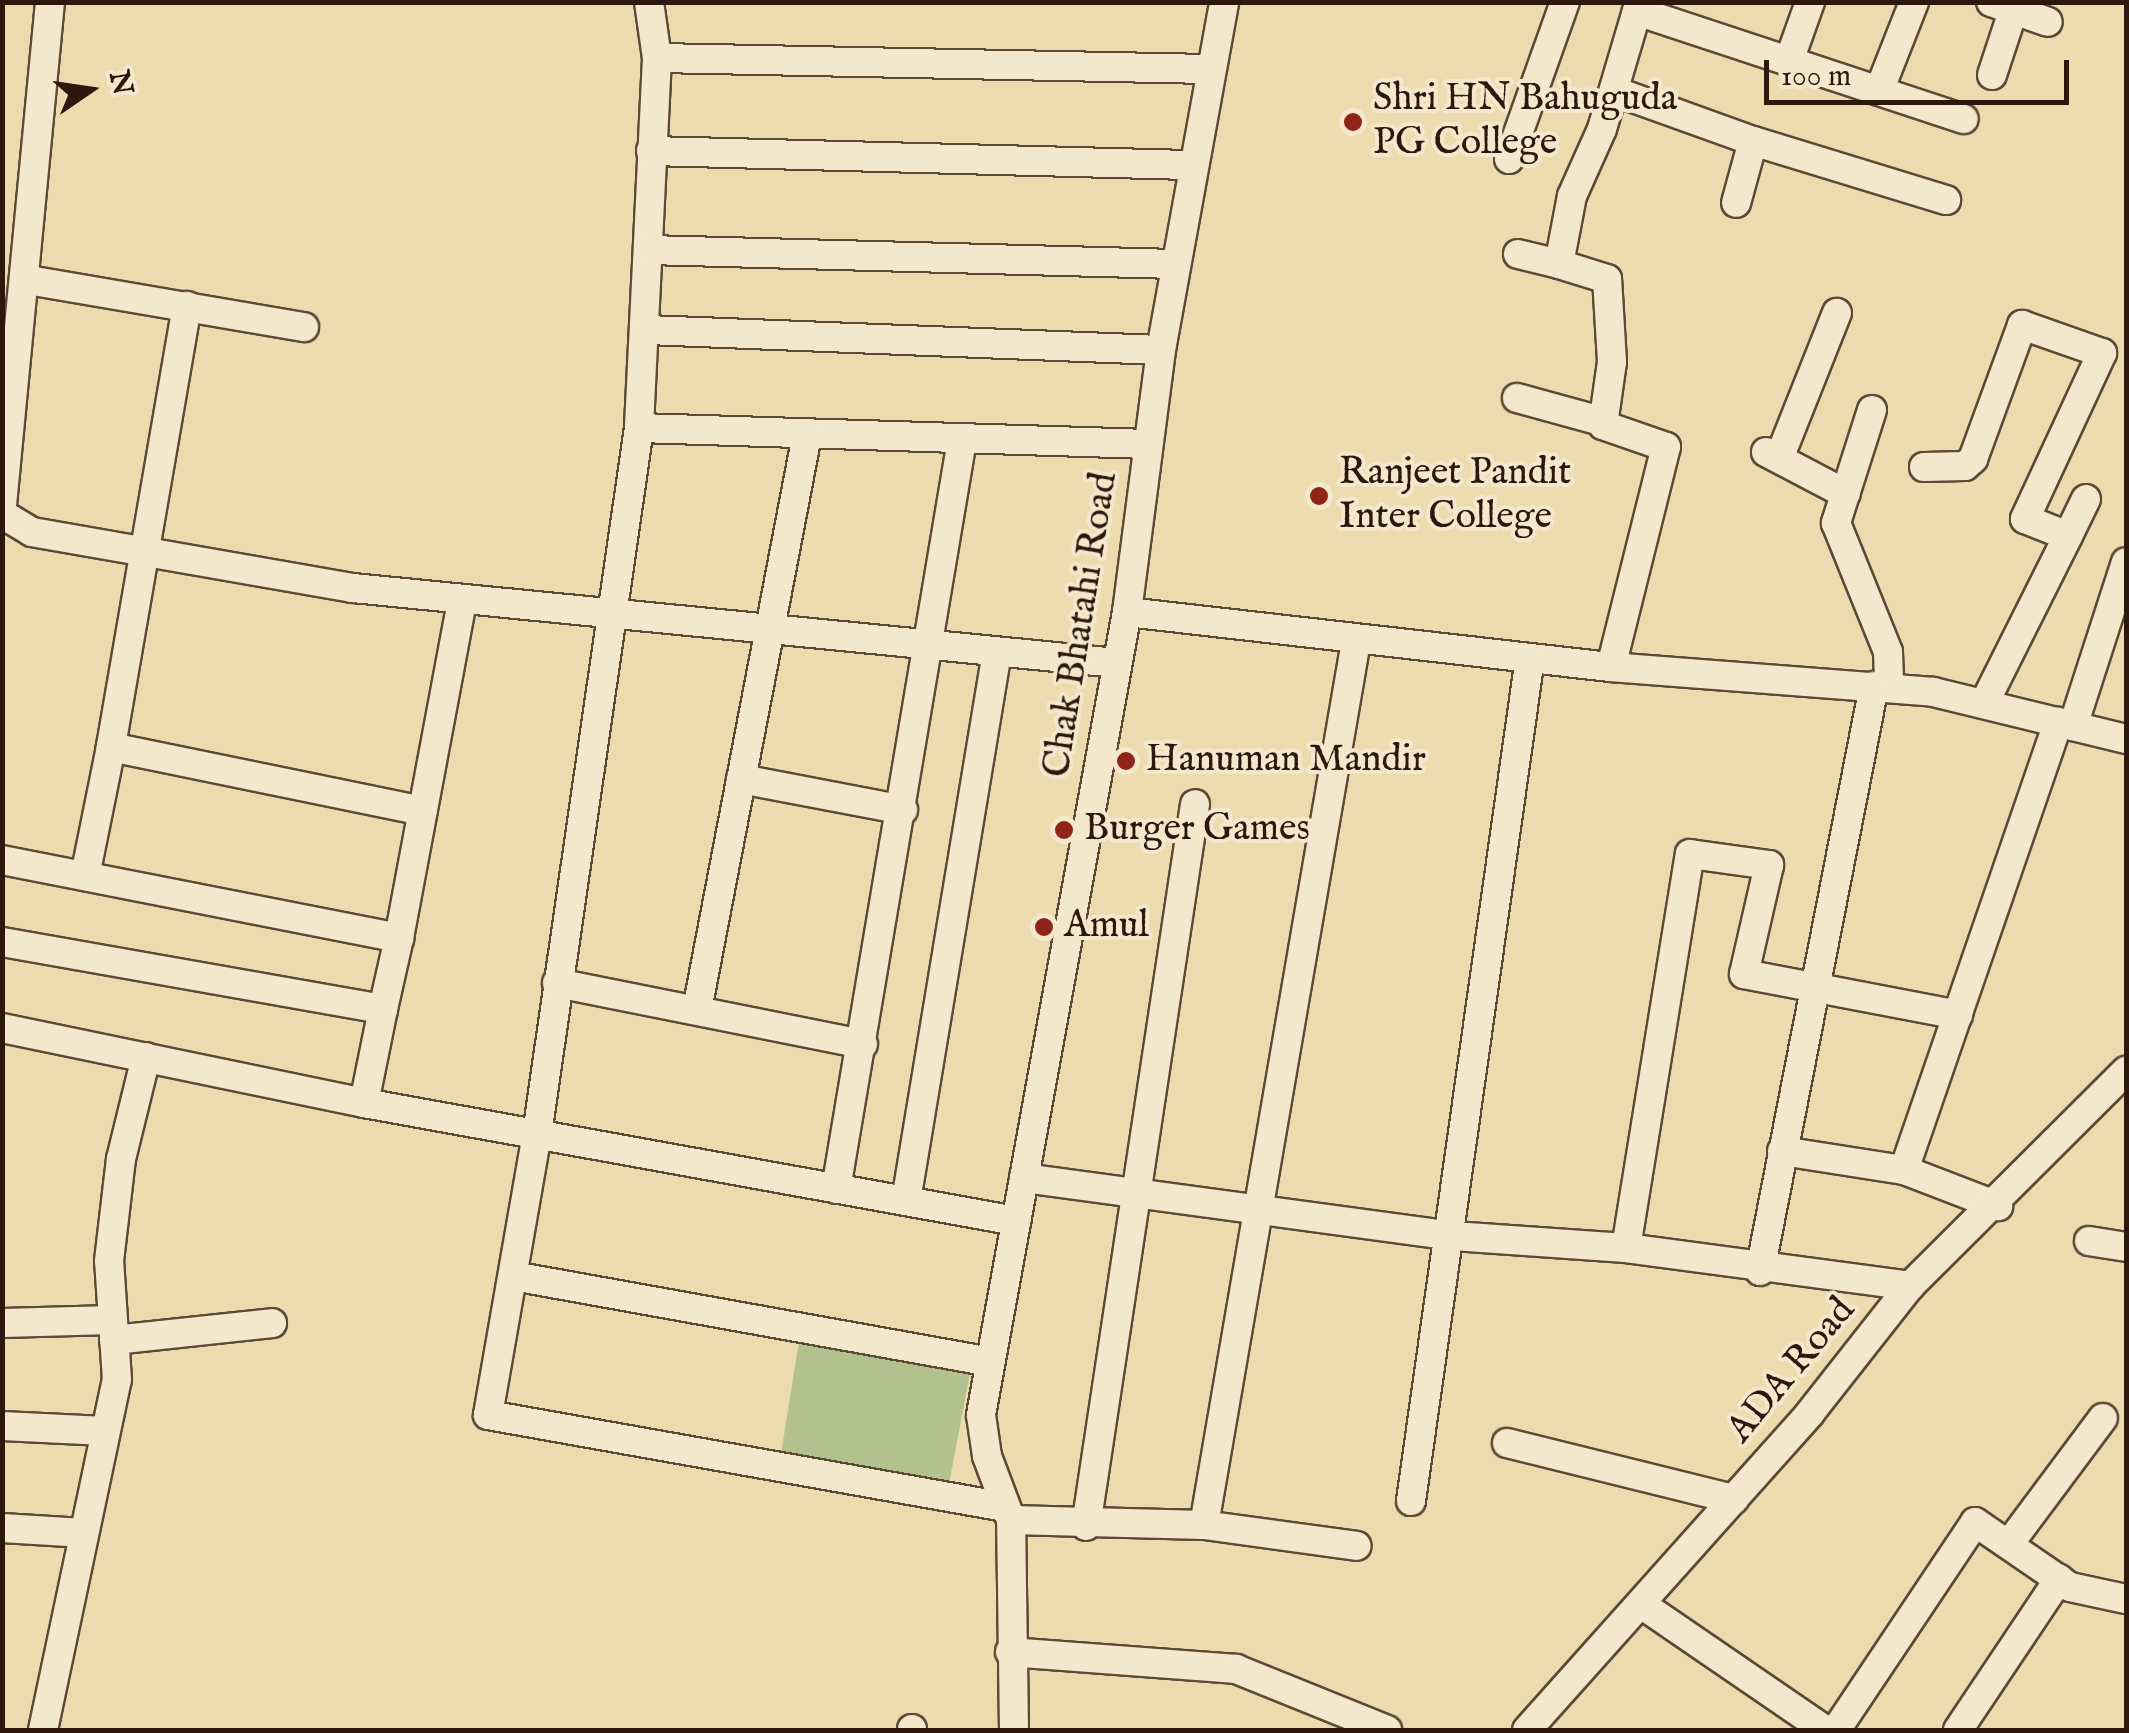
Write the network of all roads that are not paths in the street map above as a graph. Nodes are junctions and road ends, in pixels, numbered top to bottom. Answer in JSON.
{"nodes":[{"id":1,"x":50,"y":2,"type":"edge"},
{"id":2,"x":649,"y":2,"type":"edge"},
{"id":3,"x":1224,"y":2,"type":"edge"},
{"id":4,"x":1565,"y":2,"type":"edge"},
{"id":5,"x":1810,"y":2,"type":"edge"},
{"id":6,"x":1914,"y":2,"type":"edge"},
{"id":7,"x":2007,"y":5,"type":"edge"},
{"id":8,"x":2048,"y":22,"type":"dead end"},
{"id":9,"x":657,"y":58,"type":"junction"},
{"id":10,"x":1789,"y":61,"type":"junction"},
{"id":11,"x":1211,"y":69,"type":"junction"},
{"id":12,"x":1992,"y":75,"type":"dead end"},
{"id":13,"x":1614,"y":91,"type":"junction"},
{"id":14,"x":1879,"y":92,"type":"junction"},
{"id":15,"x":1964,"y":119,"type":"dead end"},
{"id":16,"x":1753,"y":141,"type":"junction"},
{"id":17,"x":652,"y":151,"type":"junction"},
{"id":18,"x":1509,"y":159,"type":"dead end"},
{"id":19,"x":1191,"y":165,"type":"junction"},
{"id":20,"x":1946,"y":200,"type":"dead end"},
{"id":21,"x":1736,"y":203,"type":"dead end"},
{"id":22,"x":648,"y":250,"type":"junction"},
{"id":23,"x":1518,"y":254,"type":"dead end"},
{"id":24,"x":1176,"y":264,"type":"junction"},
{"id":25,"x":1558,"y":264,"type":"junction"},
{"id":26,"x":28,"y":280,"type":"junction"},
{"id":27,"x":187,"y":306,"type":"junction"},
{"id":28,"x":1838,"y":313,"type":"dead end"},
{"id":29,"x":304,"y":327,"type":"dead end"},
{"id":30,"x":647,"y":330,"type":"junction"},
{"id":31,"x":1161,"y":350,"type":"junction"},
{"id":32,"x":1517,"y":398,"type":"dead end"},
{"id":33,"x":1872,"y":410,"type":"dead end"},
{"id":34,"x":1604,"y":422,"type":"junction"},
{"id":35,"x":639,"y":428,"type":"junction"},
{"id":36,"x":807,"y":435,"type":"junction"},
{"id":37,"x":962,"y":440,"type":"junction"},
{"id":38,"x":1148,"y":444,"type":"junction"},
{"id":39,"x":1924,"y":468,"type":"dead end"},
{"id":40,"x":1846,"y":494,"type":"junction"},
{"id":41,"x":2086,"y":499,"type":"dead end"},
{"id":42,"x":2,"y":505,"type":"edge"},
{"id":43,"x":2,"y":514,"type":"edge"},
{"id":44,"x":2068,"y":536,"type":"junction"},
{"id":45,"x":149,"y":552,"type":"junction"},
{"id":46,"x":2126,"y":562,"type":"edge"},
{"id":47,"x":462,"y":601,"type":"junction"},
{"id":48,"x":1126,"y":612,"type":"junction"},
{"id":49,"x":613,"y":618,"type":"junction"},
{"id":50,"x":766,"y":631,"type":"junction"},
{"id":51,"x":1356,"y":640,"type":"junction"},
{"id":52,"x":930,"y":645,"type":"junction"},
{"id":53,"x":997,"y":652,"type":"junction"},
{"id":54,"x":1530,"y":658,"type":"junction"},
{"id":55,"x":1117,"y":662,"type":"junction"},
{"id":56,"x":1611,"y":667,"type":"junction"},
{"id":57,"x":1882,"y":687,"type":"junction"},
{"id":58,"x":1984,"y":702,"type":"junction"},
{"id":59,"x":2066,"y":724,"type":"junction"},
{"id":60,"x":2126,"y":740,"type":"edge"},
{"id":61,"x":111,"y":748,"type":"junction"},
{"id":62,"x":741,"y":780,"type":"junction"},
{"id":63,"x":1195,"y":804,"type":"dead end"},
{"id":64,"x":902,"y":810,"type":"junction"},
{"id":65,"x":423,"y":811,"type":"junction"},
{"id":66,"x":2,"y":860,"type":"edge"},
{"id":67,"x":84,"y":876,"type":"junction"},
{"id":68,"x":399,"y":938,"type":"junction"},
{"id":69,"x":2,"y":942,"type":"edge"},
{"id":70,"x":557,"y":984,"type":"junction"},
{"id":71,"x":1819,"y":987,"type":"junction"},
{"id":72,"x":383,"y":1009,"type":"junction"},
{"id":73,"x":698,"y":1010,"type":"junction"},
{"id":74,"x":1958,"y":1016,"type":"junction"},
{"id":75,"x":2,"y":1028,"type":"edge"},
{"id":76,"x":863,"y":1044,"type":"junction"},
{"id":77,"x":146,"y":1057,"type":"junction"},
{"id":78,"x":2126,"y":1071,"type":"edge"},
{"id":79,"x":364,"y":1102,"type":"junction"},
{"id":80,"x":538,"y":1134,"type":"junction"},
{"id":81,"x":1782,"y":1152,"type":"junction"},
{"id":82,"x":1904,"y":1170,"type":"junction"},
{"id":83,"x":1024,"y":1178,"type":"junction"},
{"id":84,"x":836,"y":1188,"type":"junction"},
{"id":85,"x":1132,"y":1192,"type":"junction"},
{"id":86,"x":906,"y":1201,"type":"junction"},
{"id":87,"x":1998,"y":1206,"type":"junction"},
{"id":88,"x":1255,"y":1209,"type":"junction"},
{"id":89,"x":1016,"y":1221,"type":"junction"},
{"id":90,"x":1453,"y":1236,"type":"junction"},
{"id":91,"x":2089,"y":1242,"type":"dead end"},
{"id":92,"x":2126,"y":1247,"type":"edge"},
{"id":93,"x":1626,"y":1248,"type":"junction"},
{"id":94,"x":1760,"y":1271,"type":"junction"},
{"id":95,"x":513,"y":1276,"type":"junction"},
{"id":96,"x":1910,"y":1286,"type":"junction"},
{"id":97,"x":2,"y":1323,"type":"edge"},
{"id":98,"x":272,"y":1323,"type":"dead end"},
{"id":99,"x":113,"y":1330,"type":"junction"},
{"id":100,"x":990,"y":1362,"type":"junction"},
{"id":101,"x":2103,"y":1418,"type":"dead end"},
{"id":102,"x":2,"y":1426,"type":"edge"},
{"id":103,"x":105,"y":1431,"type":"junction"},
{"id":104,"x":1507,"y":1443,"type":"dead end"},
{"id":105,"x":1734,"y":1499,"type":"junction"},
{"id":106,"x":1411,"y":1501,"type":"dead end"},
{"id":107,"x":1008,"y":1513,"type":"junction"},
{"id":108,"x":1204,"y":1524,"type":"junction"},
{"id":109,"x":1086,"y":1526,"type":"junction"},
{"id":110,"x":2,"y":1528,"type":"edge"},
{"id":111,"x":84,"y":1533,"type":"junction"},
{"id":112,"x":2009,"y":1544,"type":"junction"},
{"id":113,"x":1358,"y":1546,"type":"dead end"},
{"id":114,"x":2059,"y":1579,"type":"junction"},
{"id":115,"x":2126,"y":1599,"type":"edge"},
{"id":116,"x":1641,"y":1604,"type":"junction"},
{"id":117,"x":1010,"y":1652,"type":"junction"},
{"id":118,"x":43,"y":1730,"type":"edge"},
{"id":119,"x":1014,"y":1730,"type":"edge"},
{"id":120,"x":1387,"y":1730,"type":"edge"},
{"id":121,"x":1527,"y":1730,"type":"edge"},
{"id":122,"x":1825,"y":1730,"type":"edge"},
{"id":123,"x":1836,"y":1730,"type":"edge"},
{"id":124,"x":1958,"y":1730,"type":"edge"}],
"edges":[{"from":1,"to":26,"type":"street"},
{"from":2,"to":9,"type":"street"},
{"from":3,"to":11,"type":"street","name":"Chak Bhatahi Road"},
{"from":4,"to":18,"type":"street"},
{"from":5,"to":10,"type":"street"},
{"from":6,"to":14,"type":"street"},
{"from":7,"to":8,"type":"street"},
{"from":7,"to":12,"type":"street"},
{"from":9,"to":11,"type":"street"},
{"from":9,"to":17,"type":"street"},
{"from":10,"to":13,"type":"street"},
{"from":10,"to":14,"type":"street"},
{"from":11,"to":19,"type":"street","name":"Chak Bhatahi Road"},
{"from":13,"to":16,"type":"street"},
{"from":13,"to":25,"type":"street"},
{"from":14,"to":15,"type":"street"},
{"from":16,"to":20,"type":"street"},
{"from":16,"to":21,"type":"street"},
{"from":17,"to":19,"type":"street"},
{"from":17,"to":22,"type":"street"},
{"from":19,"to":24,"type":"street","name":"Chak Bhatahi Road"},
{"from":22,"to":24,"type":"street"},
{"from":22,"to":30,"type":"street"},
{"from":23,"to":25,"type":"street"},
{"from":24,"to":31,"type":"street","name":"Chak Bhatahi Road"},
{"from":25,"to":34,"type":"street"},
{"from":26,"to":27,"type":"street"},
{"from":26,"to":42,"type":"street"},
{"from":27,"to":29,"type":"street"},
{"from":27,"to":45,"type":"street"},
{"from":28,"to":40,"type":"street"},
{"from":30,"to":31,"type":"street"},
{"from":30,"to":35,"type":"street"},
{"from":31,"to":38,"type":"street","name":"Chak Bhatahi Road"},
{"from":32,"to":34,"type":"street"},
{"from":33,"to":40,"type":"street"},
{"from":34,"to":56,"type":"street"},
{"from":35,"to":36,"type":"street"},
{"from":35,"to":49,"type":"street"},
{"from":36,"to":37,"type":"street"},
{"from":36,"to":50,"type":"street"},
{"from":37,"to":38,"type":"street"},
{"from":37,"to":52,"type":"street"},
{"from":38,"to":48,"type":"street","name":"Chak Bhatahi Road"},
{"from":39,"to":44,"type":"street"},
{"from":40,"to":57,"type":"street"},
{"from":41,"to":44,"type":"street"},
{"from":43,"to":45,"type":"street"},
{"from":44,"to":58,"type":"street"},
{"from":45,"to":47,"type":"street"},
{"from":45,"to":61,"type":"street"},
{"from":46,"to":59,"type":"street"},
{"from":47,"to":49,"type":"street"},
{"from":47,"to":65,"type":"street"},
{"from":48,"to":51,"type":"street"},
{"from":48,"to":55,"type":"street","name":"Chak Bhatahi Road"},
{"from":49,"to":50,"type":"street"},
{"from":49,"to":70,"type":"street"},
{"from":50,"to":52,"type":"street"},
{"from":50,"to":62,"type":"street"},
{"from":51,"to":54,"type":"street"},
{"from":51,"to":88,"type":"street"},
{"from":52,"to":53,"type":"street"},
{"from":52,"to":64,"type":"street"},
{"from":53,"to":55,"type":"street"},
{"from":53,"to":86,"type":"street"},
{"from":54,"to":56,"type":"street"},
{"from":54,"to":90,"type":"street"},
{"from":55,"to":83,"type":"street","name":"Chak Bhatahi Road"},
{"from":56,"to":57,"type":"street"},
{"from":57,"to":58,"type":"street"},
{"from":57,"to":71,"type":"street"},
{"from":58,"to":59,"type":"street"},
{"from":59,"to":60,"type":"street"},
{"from":59,"to":74,"type":"street"},
{"from":61,"to":65,"type":"street"},
{"from":61,"to":67,"type":"street"},
{"from":62,"to":64,"type":"street"},
{"from":62,"to":73,"type":"street"},
{"from":63,"to":85,"type":"street"},
{"from":64,"to":76,"type":"street"},
{"from":65,"to":68,"type":"street"},
{"from":66,"to":67,"type":"street"},
{"from":67,"to":68,"type":"street"},
{"from":68,"to":72,"type":"street"},
{"from":69,"to":72,"type":"street"},
{"from":70,"to":73,"type":"street"},
{"from":70,"to":80,"type":"street"},
{"from":71,"to":74,"type":"street"},
{"from":71,"to":81,"type":"street"},
{"from":71,"to":93,"type":"street"},
{"from":72,"to":79,"type":"street"},
{"from":73,"to":76,"type":"street"},
{"from":74,"to":82,"type":"street"},
{"from":75,"to":77,"type":"street"},
{"from":76,"to":84,"type":"street"},
{"from":77,"to":79,"type":"street"},
{"from":77,"to":99,"type":"street"},
{"from":78,"to":87,"type":"street","name":"ADA Road"},
{"from":79,"to":80,"type":"street"},
{"from":80,"to":84,"type":"street"},
{"from":80,"to":95,"type":"street"},
{"from":81,"to":82,"type":"street"},
{"from":81,"to":94,"type":"street"},
{"from":82,"to":87,"type":"street"},
{"from":83,"to":85,"type":"street"},
{"from":83,"to":89,"type":"street","name":"Chak Bhatahi Road"},
{"from":84,"to":86,"type":"street"},
{"from":85,"to":88,"type":"street"},
{"from":85,"to":109,"type":"street"},
{"from":86,"to":89,"type":"street"},
{"from":87,"to":96,"type":"street","name":"ADA Road"},
{"from":88,"to":90,"type":"street"},
{"from":88,"to":108,"type":"street"},
{"from":89,"to":100,"type":"street","name":"Chak Bhatahi Road"},
{"from":90,"to":93,"type":"street"},
{"from":90,"to":106,"type":"street"},
{"from":91,"to":92,"type":"street"},
{"from":93,"to":94,"type":"street"},
{"from":94,"to":96,"type":"street"},
{"from":95,"to":100,"type":"street"},
{"from":95,"to":107,"type":"street"},
{"from":96,"to":105,"type":"street","name":"ADA Road"},
{"from":97,"to":99,"type":"street"},
{"from":98,"to":99,"type":"street"},
{"from":99,"to":103,"type":"street"},
{"from":100,"to":107,"type":"street","name":"Chak Bhatahi Road"},
{"from":101,"to":112,"type":"street"},
{"from":102,"to":103,"type":"street"},
{"from":103,"to":111,"type":"street"},
{"from":104,"to":105,"type":"street"},
{"from":105,"to":116,"type":"street","name":"ADA Road"},
{"from":107,"to":109,"type":"street"},
{"from":107,"to":117,"type":"street","name":"Chak Bhatahi Road"},
{"from":108,"to":109,"type":"street"},
{"from":108,"to":113,"type":"street"},
{"from":110,"to":111,"type":"street"},
{"from":111,"to":118,"type":"street"},
{"from":112,"to":114,"type":"street"},
{"from":112,"to":123,"type":"street"},
{"from":114,"to":115,"type":"street"},
{"from":114,"to":124,"type":"street"},
{"from":116,"to":121,"type":"street","name":"ADA Road"},
{"from":116,"to":122,"type":"street"},
{"from":117,"to":119,"type":"street","name":"Chak Bhatahi Road"},
{"from":117,"to":120,"type":"street"}]}
